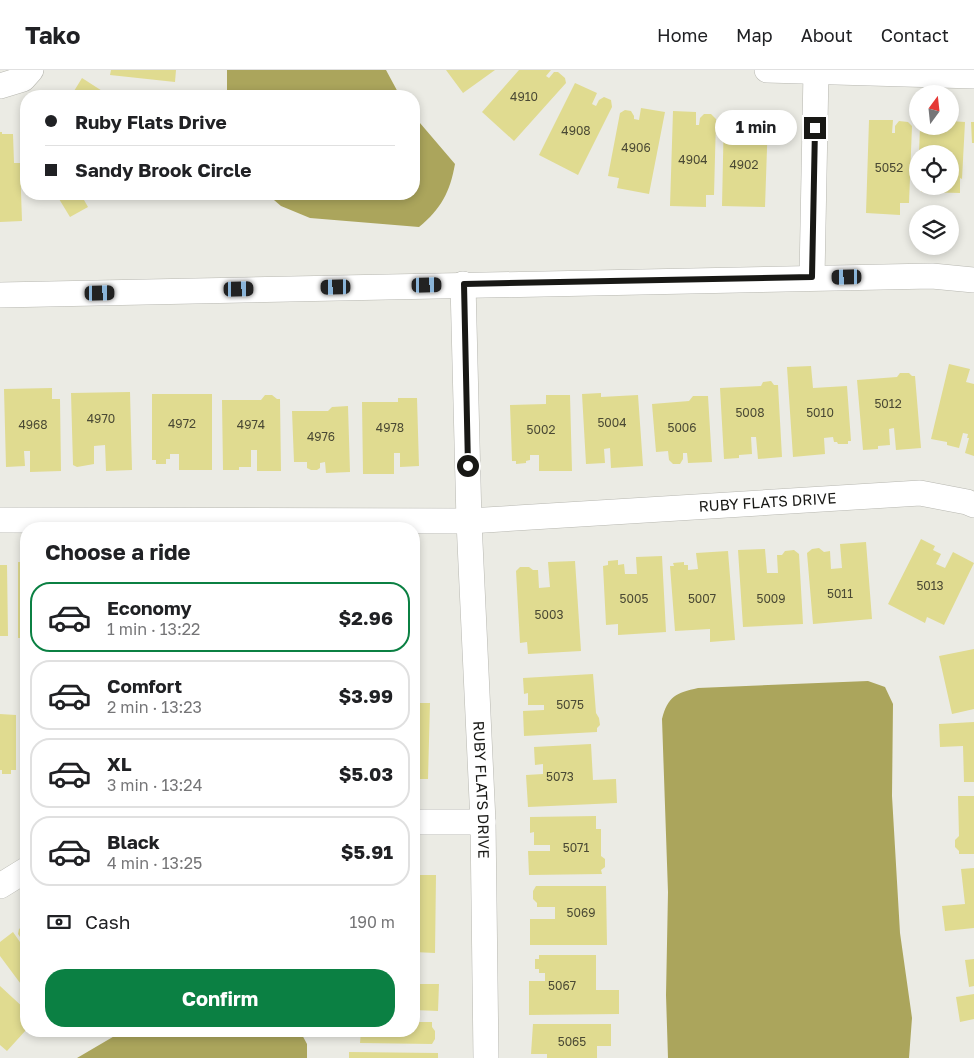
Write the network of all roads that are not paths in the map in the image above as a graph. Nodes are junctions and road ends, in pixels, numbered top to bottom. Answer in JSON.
{"nodes":[{"id":1,"x":32,"y":70,"type":"edge"},
{"id":2,"x":767,"y":70,"type":"edge"},
{"id":3,"x":816,"y":72,"type":"junction"},
{"id":4,"x":974,"y":76,"type":"edge"},
{"id":5,"x":0,"y":86,"type":"edge"},
{"id":6,"x":812,"y":277,"type":"junction"},
{"id":7,"x":974,"y":280,"type":"edge"},
{"id":8,"x":464,"y":284,"type":"junction"},
{"id":9,"x":0,"y":295,"type":"edge"},
{"id":10,"x":974,"y":505,"type":"edge"},
{"id":11,"x":0,"y":520,"type":"edge"},
{"id":12,"x":469,"y":521,"type":"junction"},
{"id":13,"x":420,"y":822,"type":"edge"},
{"id":14,"x":483,"y":822,"type":"junction"},
{"id":15,"x":20,"y":874,"type":"edge"},
{"id":16,"x":0,"y":886,"type":"edge"},
{"id":17,"x":486,"y":1058,"type":"edge"}],
"edges":[{"from":1,"to":5,"type":"street"},
{"from":2,"to":3,"type":"street"},
{"from":3,"to":4,"type":"street"},
{"from":3,"to":6,"type":"street"},
{"from":6,"to":7,"type":"street"},
{"from":6,"to":8,"type":"street"},
{"from":8,"to":9,"type":"street"},
{"from":8,"to":12,"type":"street","name":"RUBY FLATS DRIVE"},
{"from":10,"to":12,"type":"street","name":"RUBY FLATS DRIVE"},
{"from":11,"to":12,"type":"street"},
{"from":12,"to":14,"type":"street","name":"RUBY FLATS DRIVE"},
{"from":13,"to":14,"type":"street"},
{"from":14,"to":17,"type":"street","name":"RUBY FLATS DRIVE"},
{"from":15,"to":16,"type":"street"}]}
